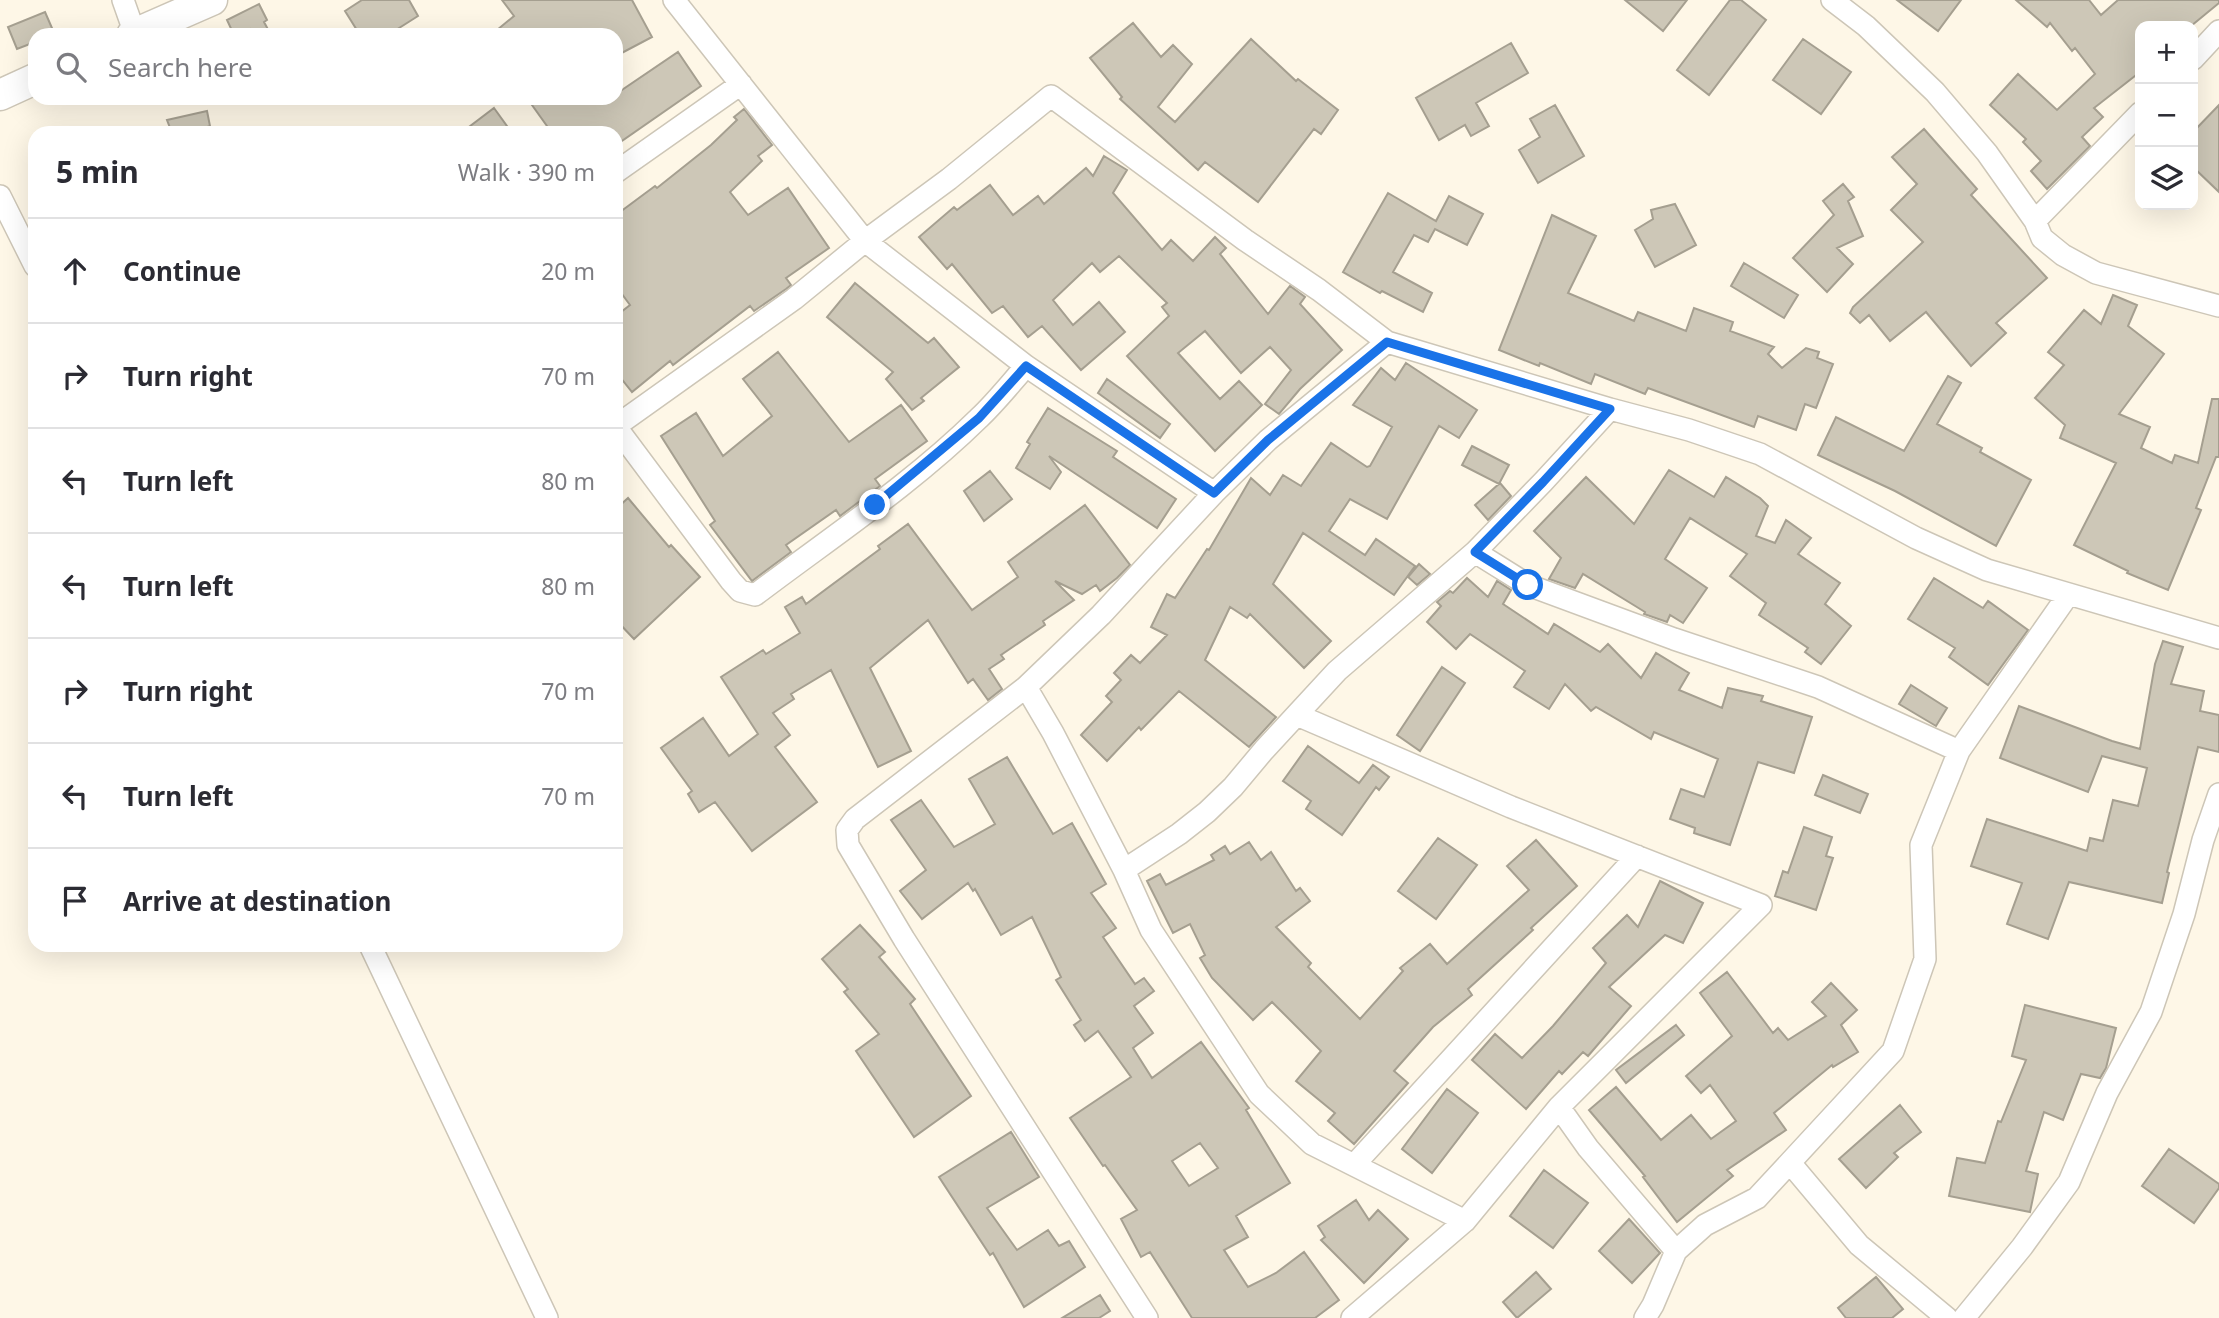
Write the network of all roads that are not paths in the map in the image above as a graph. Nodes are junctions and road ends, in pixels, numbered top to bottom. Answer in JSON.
{"nodes":[{"id":1,"x":123,"y":0,"type":"edge"},
{"id":2,"x":212,"y":0,"type":"edge"},
{"id":3,"x":674,"y":0,"type":"edge"},
{"id":4,"x":1832,"y":0,"type":"edge"},
{"id":5,"x":132,"y":28,"type":"edge"},
{"id":6,"x":148,"y":28,"type":"edge"},
{"id":7,"x":2219,"y":31,"type":"edge"},
{"id":8,"x":2198,"y":54,"type":"edge"},
{"id":9,"x":28,"y":82,"type":"edge"},
{"id":10,"x":741,"y":84,"type":"junction"},
{"id":11,"x":0,"y":95,"type":"edge"},
{"id":12,"x":2135,"y":118,"type":"edge"},
{"id":13,"x":623,"y":167,"type":"edge"},
{"id":14,"x":0,"y":196,"type":"edge"},
{"id":15,"x":2035,"y":221,"type":"junction"},
{"id":16,"x":865,"y":241,"type":"junction"},
{"id":17,"x":28,"y":252,"type":"edge"},
{"id":18,"x":2219,"y":306,"type":"edge"},
{"id":19,"x":1387,"y":342,"type":"junction"},
{"id":20,"x":1026,"y":366,"type":"junction"},
{"id":21,"x":1610,"y":409,"type":"junction"},
{"id":22,"x":623,"y":421,"type":"edge"},
{"id":23,"x":623,"y":435,"type":"edge"},
{"id":24,"x":1214,"y":493,"type":"junction"},
{"id":25,"x":1475,"y":552,"type":"junction"},
{"id":26,"x":2068,"y":595,"type":"junction"},
{"id":27,"x":2219,"y":638,"type":"edge"},
{"id":28,"x":1026,"y":687,"type":"junction"},
{"id":29,"x":1297,"y":715,"type":"junction"},
{"id":30,"x":1959,"y":751,"type":"junction"},
{"id":31,"x":2219,"y":794,"type":"edge"},
{"id":32,"x":2211,"y":845,"type":"edge"},
{"id":33,"x":1637,"y":856,"type":"junction"},
{"id":34,"x":1124,"y":870,"type":"junction"},
{"id":35,"x":373,"y":952,"type":"edge"},
{"id":36,"x":1559,"y":1107,"type":"junction"},
{"id":37,"x":1791,"y":1164,"type":"junction"},
{"id":38,"x":1354,"y":1165,"type":"junction"},
{"id":39,"x":1465,"y":1221,"type":"junction"},
{"id":40,"x":1676,"y":1251,"type":"junction"},
{"id":41,"x":547,"y":1318,"type":"edge"},
{"id":42,"x":1147,"y":1318,"type":"edge"},
{"id":43,"x":1352,"y":1318,"type":"edge"},
{"id":44,"x":1645,"y":1318,"type":"edge"},
{"id":45,"x":1947,"y":1318,"type":"edge"},
{"id":46,"x":1964,"y":1318,"type":"edge"}],
"edges":[{"from":1,"to":5,"type":"street"},
{"from":2,"to":6,"type":"main road"},
{"from":3,"to":10,"type":"street"},
{"from":4,"to":15,"type":"street"},
{"from":7,"to":8,"type":"street"},
{"from":9,"to":11,"type":"main road"},
{"from":10,"to":13,"type":"street"},
{"from":10,"to":16,"type":"street"},
{"from":12,"to":15,"type":"street"},
{"from":14,"to":17,"type":"street"},
{"from":15,"to":18,"type":"street"},
{"from":16,"to":19,"type":"street"},
{"from":16,"to":20,"type":"street"},
{"from":16,"to":22,"type":"street"},
{"from":19,"to":21,"type":"street"},
{"from":19,"to":24,"type":"street"},
{"from":20,"to":23,"type":"street"},
{"from":20,"to":24,"type":"street"},
{"from":21,"to":25,"type":"street"},
{"from":21,"to":26,"type":"street"},
{"from":24,"to":28,"type":"street"},
{"from":25,"to":29,"type":"street"},
{"from":25,"to":30,"type":"street"},
{"from":26,"to":27,"type":"street"},
{"from":26,"to":30,"type":"street"},
{"from":28,"to":34,"type":"street"},
{"from":28,"to":42,"type":"street"},
{"from":29,"to":33,"type":"street"},
{"from":29,"to":34,"type":"street"},
{"from":30,"to":37,"type":"street"},
{"from":31,"to":32,"type":"street"},
{"from":32,"to":46,"type":"street"},
{"from":33,"to":36,"type":"street"},
{"from":33,"to":38,"type":"street"},
{"from":34,"to":38,"type":"street"},
{"from":35,"to":41,"type":"street"},
{"from":36,"to":39,"type":"street"},
{"from":36,"to":40,"type":"street"},
{"from":37,"to":40,"type":"street"},
{"from":37,"to":45,"type":"street"},
{"from":38,"to":39,"type":"street"},
{"from":39,"to":43,"type":"street"},
{"from":40,"to":44,"type":"street"}]}
